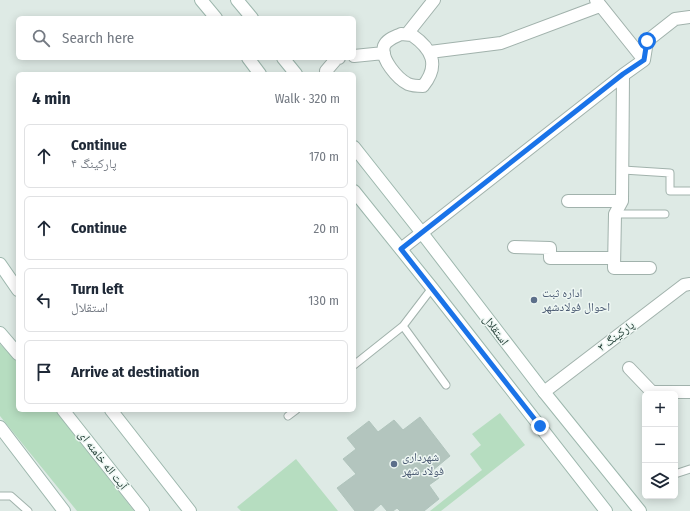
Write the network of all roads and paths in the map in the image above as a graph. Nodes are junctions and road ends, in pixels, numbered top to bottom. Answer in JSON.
{"nodes":[{"id":1,"x":201,"y":0,"type":"edge"},
{"id":2,"x":237,"y":0,"type":"edge"},
{"id":3,"x":434,"y":0,"type":"edge"},
{"id":4,"x":598,"y":3,"type":"edge"},
{"id":5,"x":214,"y":16,"type":"edge"},
{"id":6,"x":250,"y":16,"type":"edge"},
{"id":7,"x":690,"y":17,"type":"edge"},
{"id":8,"x":407,"y":34,"type":"junction"},
{"id":9,"x":430,"y":52,"type":"junction"},
{"id":10,"x":384,"y":53,"type":"junction"},
{"id":11,"x":356,"y":56,"type":"edge"},
{"id":12,"x":250,"y":60,"type":"edge"},
{"id":13,"x":286,"y":60,"type":"edge"},
{"id":14,"x":335,"y":60,"type":"edge"},
{"id":15,"x":644,"y":60,"type":"junction"},
{"id":16,"x":326,"y":71,"type":"dead end"},
{"id":17,"x":258,"y":72,"type":"edge"},
{"id":18,"x":294,"y":72,"type":"edge"},
{"id":19,"x":623,"y":74,"type":"junction"},
{"id":20,"x":356,"y":150,"type":"edge"},
{"id":21,"x":622,"y":170,"type":"junction"},
{"id":22,"x":690,"y":191,"type":"edge"},
{"id":23,"x":356,"y":193,"type":"edge"},
{"id":24,"x":568,"y":201,"type":"dead end"},
{"id":25,"x":622,"y":201,"type":"junction"},
{"id":26,"x":615,"y":214,"type":"junction"},
{"id":27,"x":664,"y":214,"type":"dead end"},
{"id":28,"x":422,"y":233,"type":"junction"},
{"id":29,"x":514,"y":247,"type":"dead end"},
{"id":30,"x":401,"y":249,"type":"junction"},
{"id":31,"x":614,"y":258,"type":"junction"},
{"id":32,"x":0,"y":264,"type":"edge"},
{"id":33,"x":650,"y":268,"type":"dead end"},
{"id":34,"x":690,"y":284,"type":"edge"},
{"id":35,"x":16,"y":287,"type":"edge"},
{"id":36,"x":432,"y":288,"type":"junction"},
{"id":37,"x":403,"y":326,"type":"junction"},
{"id":38,"x":0,"y":333,"type":"edge"},
{"id":39,"x":16,"y":352,"type":"edge"},
{"id":40,"x":356,"y":362,"type":"edge"},
{"id":41,"x":629,"y":368,"type":"dead end"},
{"id":42,"x":446,"y":385,"type":"dead end"},
{"id":43,"x":544,"y":392,"type":"junction"},
{"id":44,"x":690,"y":392,"type":"edge"},
{"id":45,"x":65,"y":412,"type":"edge"},
{"id":46,"x":113,"y":412,"type":"edge"},
{"id":47,"x":293,"y":412,"type":"edge"},
{"id":48,"x":288,"y":416,"type":"dead end"},
{"id":49,"x":0,"y":427,"type":"edge"},
{"id":50,"x":690,"y":469,"type":"edge"},
{"id":51,"x":678,"y":473,"type":"edge"},
{"id":52,"x":0,"y":496,"type":"edge"},
{"id":53,"x":28,"y":511,"type":"edge"},
{"id":54,"x":63,"y":511,"type":"edge"},
{"id":55,"x":143,"y":511,"type":"edge"},
{"id":56,"x":190,"y":511,"type":"edge"},
{"id":57,"x":606,"y":511,"type":"edge"},
{"id":58,"x":640,"y":511,"type":"edge"}],
"edges":[{"from":1,"to":5,"type":"street"},
{"from":2,"to":6,"type":"street"},
{"from":3,"to":8,"type":"street"},
{"from":4,"to":9,"type":"street"},
{"from":4,"to":15,"type":"street"},
{"from":7,"to":15,"type":"street"},
{"from":8,"to":9,"type":"street"},
{"from":8,"to":10,"type":"street"},
{"from":9,"to":10,"type":"street"},
{"from":10,"to":11,"type":"street"},
{"from":12,"to":17,"type":"street"},
{"from":13,"to":18,"type":"street"},
{"from":14,"to":16,"type":"street"},
{"from":15,"to":19,"type":"street"},
{"from":19,"to":21,"type":"street"},
{"from":19,"to":28,"type":"street"},
{"from":20,"to":28,"type":"street","name":"استقلال"},
{"from":21,"to":22,"type":"lane"},
{"from":21,"to":25,"type":"street"},
{"from":23,"to":30,"type":"street","name":"استقلال"},
{"from":24,"to":25,"type":"street"},
{"from":25,"to":26,"type":"street"},
{"from":26,"to":27,"type":"lane"},
{"from":26,"to":31,"type":"street"},
{"from":28,"to":30,"type":"street"},
{"from":28,"to":43,"type":"street","name":"استقلال"},
{"from":29,"to":31,"type":"street"},
{"from":30,"to":36,"type":"street","name":"استقلال"},
{"from":31,"to":33,"type":"street"},
{"from":32,"to":35,"type":"street"},
{"from":34,"to":43,"type":"street","name":"پارکینگ ۳"},
{"from":36,"to":37,"type":"lane"},
{"from":36,"to":57,"type":"street","name":"استقلال"},
{"from":37,"to":40,"type":"lane"},
{"from":37,"to":42,"type":"lane"},
{"from":38,"to":39,"type":"street"},
{"from":41,"to":44,"type":"street"},
{"from":43,"to":58,"type":"street","name":"استقلال"},
{"from":45,"to":55,"type":"street","name":"آیت اله خامنه ای"},
{"from":46,"to":56,"type":"street"},
{"from":47,"to":48,"type":"lane"},
{"from":49,"to":54,"type":"street"},
{"from":50,"to":51,"type":"lane"},
{"from":52,"to":53,"type":"lane"}]}
